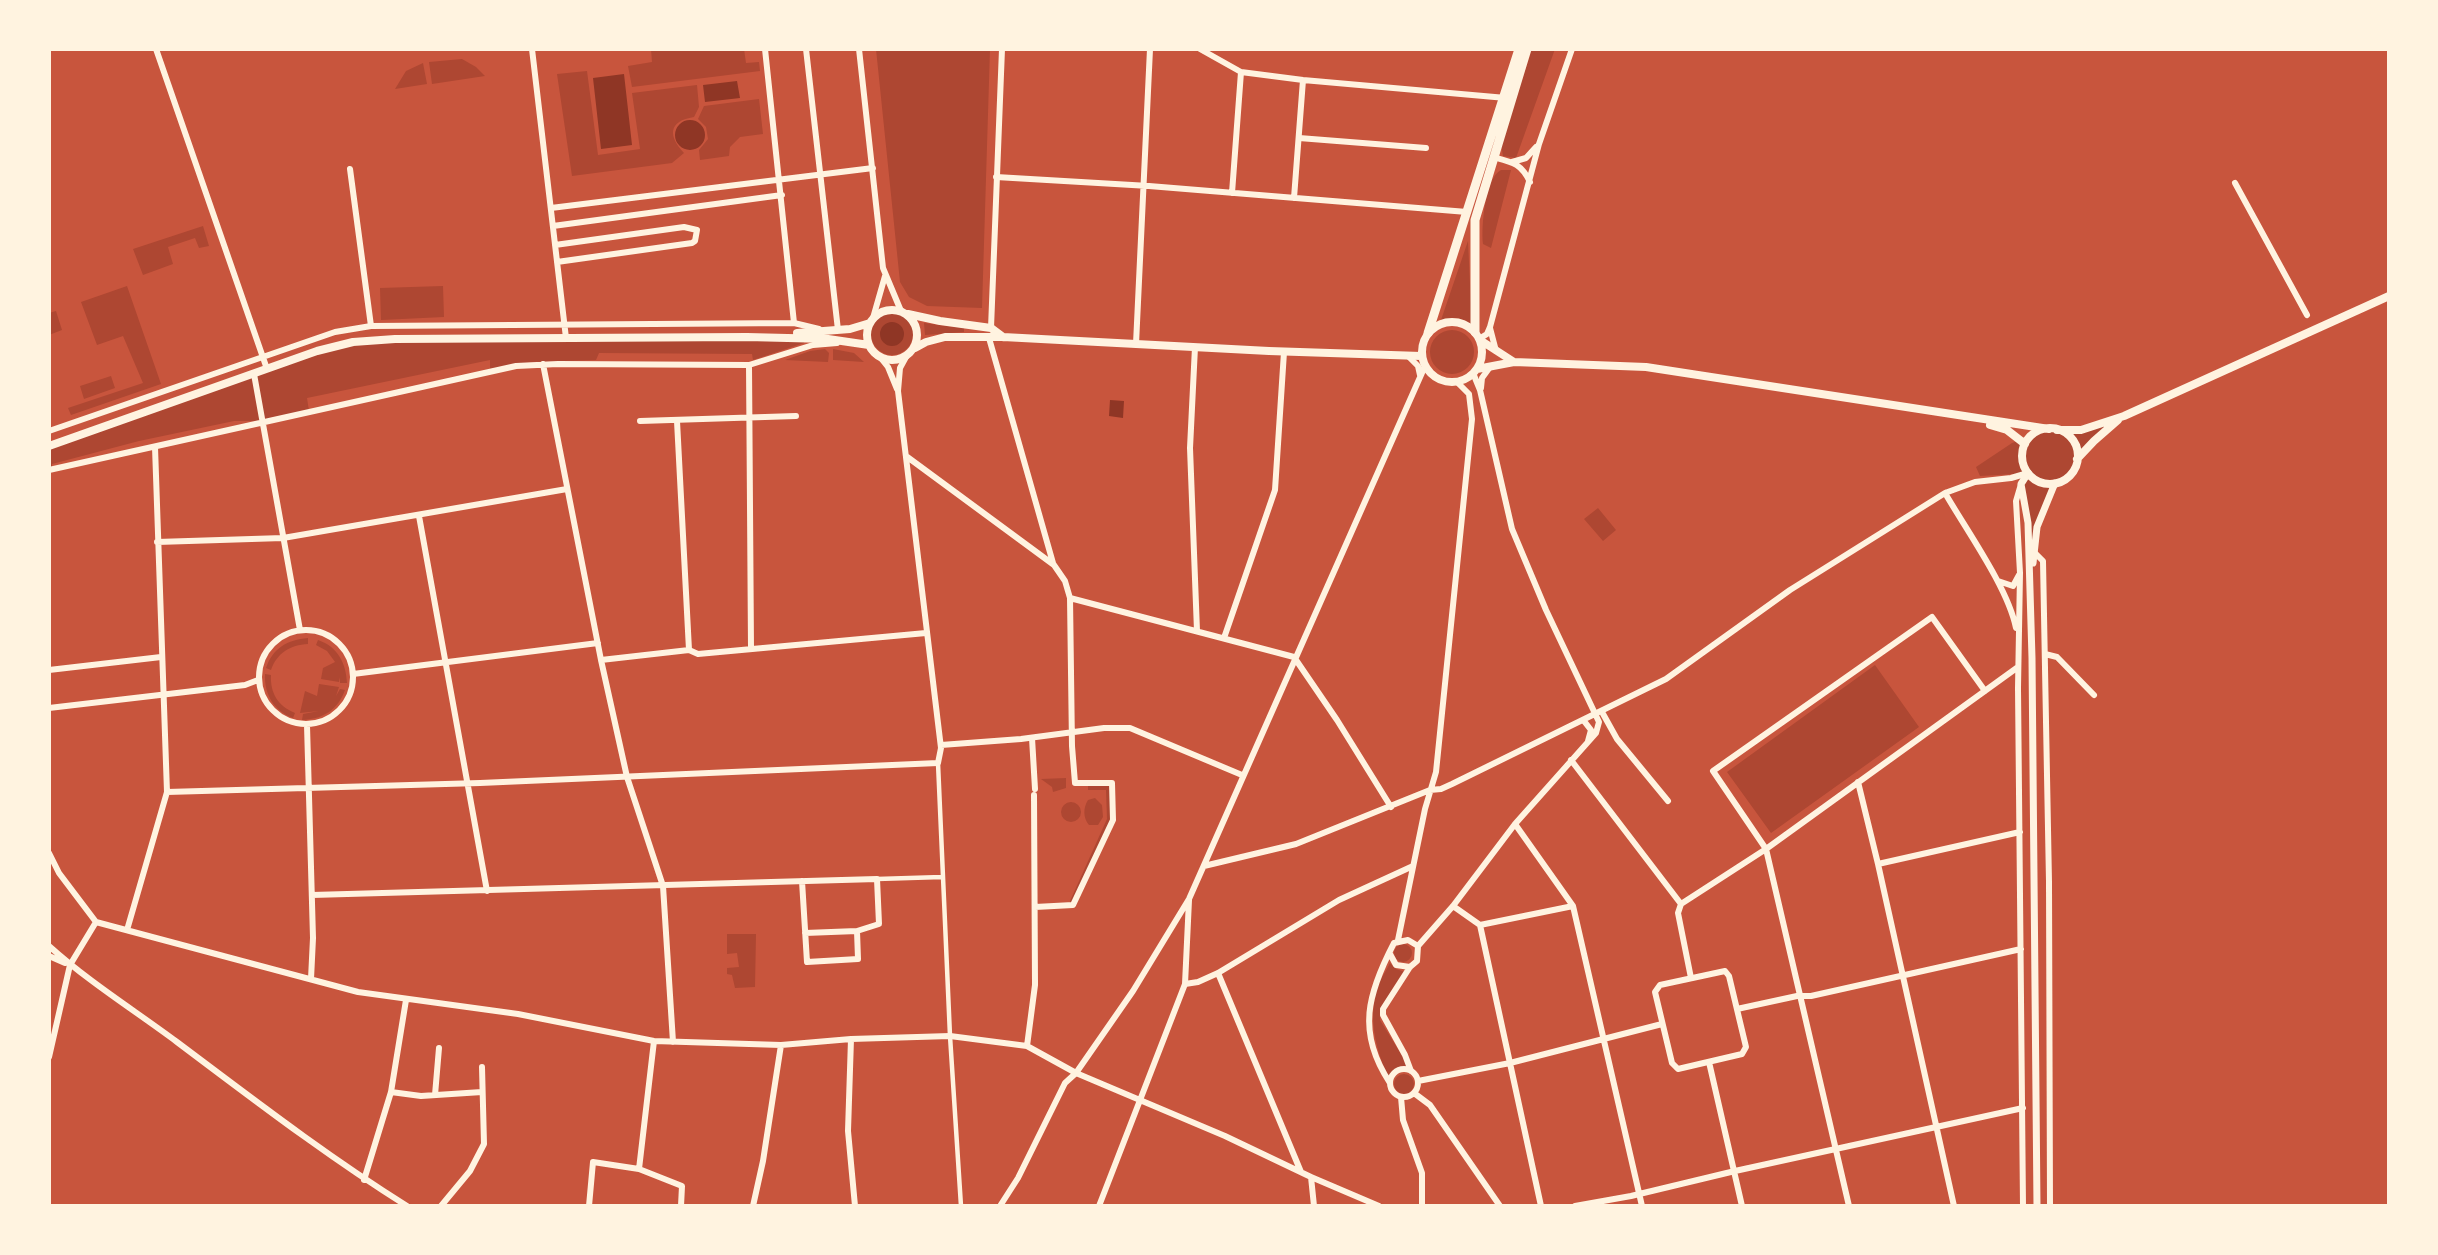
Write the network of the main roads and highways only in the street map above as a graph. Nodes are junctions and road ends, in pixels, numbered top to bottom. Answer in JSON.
{"nodes":[{"id":1,"x":1519,"y":49,"type":"edge"},
{"id":2,"x":1527,"y":49,"type":"edge"},
{"id":3,"x":1508,"y":99,"type":"junction"},
{"id":4,"x":1489,"y":156,"type":"junction"},
{"id":5,"x":2389,"y":296,"type":"edge"},
{"id":6,"x":903,"y":312,"type":"junction"},
{"id":7,"x":871,"y":321,"type":"junction"},
{"id":8,"x":1428,"y":333,"type":"junction"},
{"id":9,"x":828,"y":335,"type":"junction"},
{"id":10,"x":1003,"y":337,"type":"junction"},
{"id":11,"x":1478,"y":337,"type":"junction"},
{"id":12,"x":864,"y":344,"type":"junction"},
{"id":13,"x":915,"y":348,"type":"junction"},
{"id":14,"x":1421,"y":356,"type":"junction"},
{"id":15,"x":1514,"y":362,"type":"junction"},
{"id":16,"x":1475,"y":371,"type":"junction"},
{"id":17,"x":2123,"y":416,"type":"junction"},
{"id":18,"x":1964,"y":417,"type":"junction"},
{"id":19,"x":2053,"y":429,"type":"junction"},
{"id":20,"x":2025,"y":444,"type":"junction"},
{"id":21,"x":49,"y":446,"type":"edge"},
{"id":22,"x":2077,"y":459,"type":"junction"}],
"edges":[{"from":1,"to":3,"type":"main road"},
{"from":2,"to":3,"type":"main road"},
{"from":3,"to":4,"type":"main road"},
{"from":4,"to":8,"type":"main road"},
{"from":4,"to":11,"type":"main road"},
{"from":5,"to":17,"type":"main road"},
{"from":6,"to":7,"type":"main road"},
{"from":6,"to":10,"type":"main road"},
{"from":6,"to":13,"type":"main road"},
{"from":7,"to":9,"type":"main road"},
{"from":7,"to":12,"type":"main road"},
{"from":8,"to":11,"type":"main road"},
{"from":8,"to":14,"type":"main road"},
{"from":9,"to":12,"type":"main road"},
{"from":9,"to":21,"type":"main road"},
{"from":10,"to":13,"type":"main road"},
{"from":10,"to":14,"type":"main road"},
{"from":11,"to":15,"type":"main road"},
{"from":11,"to":16,"type":"main road"},
{"from":12,"to":13,"type":"main road"},
{"from":14,"to":16,"type":"main road"},
{"from":15,"to":16,"type":"main road"},
{"from":15,"to":18,"type":"main road"},
{"from":17,"to":19,"type":"main road"},
{"from":17,"to":22,"type":"main road"},
{"from":18,"to":19,"type":"main road"},
{"from":18,"to":20,"type":"main road"},
{"from":19,"to":20,"type":"main road"},
{"from":19,"to":22,"type":"main road"},
{"from":20,"to":22,"type":"main road"}]}
